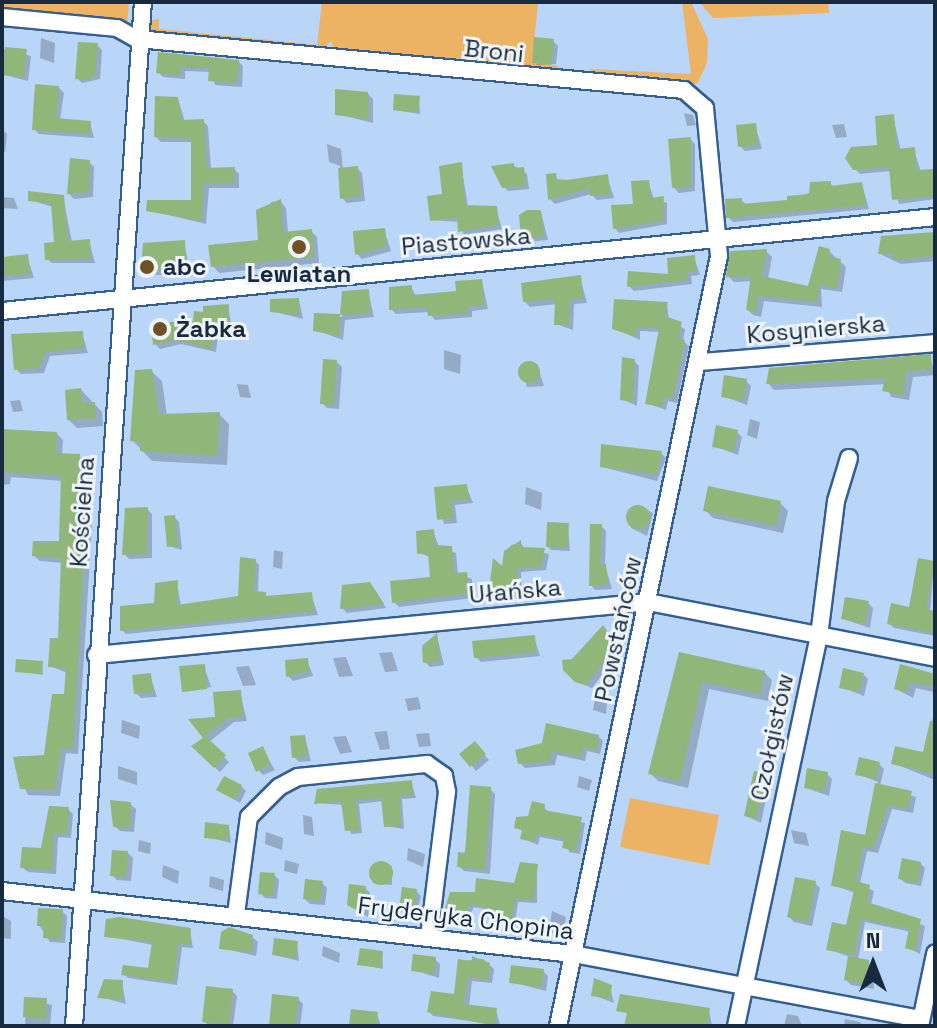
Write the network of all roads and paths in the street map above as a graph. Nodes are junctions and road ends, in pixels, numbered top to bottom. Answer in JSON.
{"nodes":[{"id":1,"x":143,"y":2,"type":"edge"},
{"id":2,"x":2,"y":17,"type":"edge"},
{"id":3,"x":137,"y":39,"type":"junction"},
{"id":4,"x":935,"y":217,"type":"edge"},
{"id":5,"x":721,"y":241,"type":"junction"},
{"id":6,"x":121,"y":298,"type":"junction"},
{"id":7,"x":2,"y":311,"type":"edge"},
{"id":8,"x":935,"y":343,"type":"edge"},
{"id":9,"x":701,"y":362,"type":"junction"},
{"id":10,"x":849,"y":458,"type":"dead end"},
{"id":11,"x":648,"y":602,"type":"junction"},
{"id":12,"x":819,"y":636,"type":"junction"},
{"id":13,"x":96,"y":655,"type":"junction"},
{"id":14,"x":935,"y":658,"type":"edge"},
{"id":15,"x":2,"y":891,"type":"edge"},
{"id":16,"x":83,"y":896,"type":"junction"},
{"id":17,"x":236,"y":914,"type":"junction"},
{"id":18,"x":429,"y":937,"type":"junction"},
{"id":19,"x":573,"y":954,"type":"junction"},
{"id":20,"x":935,"y":954,"type":"edge"},
{"id":21,"x":743,"y":985,"type":"junction"},
{"id":22,"x":921,"y":1022,"type":"edge"},
{"id":23,"x":74,"y":1026,"type":"edge"},
{"id":24,"x":558,"y":1026,"type":"edge"},
{"id":25,"x":736,"y":1026,"type":"edge"}],
"edges":[{"from":1,"to":3,"type":"street","name":"Kościelna"},
{"from":2,"to":3,"type":"street","name":"Broni"},
{"from":3,"to":5,"type":"street","name":"Broni"},
{"from":3,"to":6,"type":"street","name":"Kościelna"},
{"from":4,"to":5,"type":"street","name":"Piastowska"},
{"from":5,"to":6,"type":"street","name":"Piastowska"},
{"from":5,"to":9,"type":"street","name":"Powstańców"},
{"from":6,"to":7,"type":"street","name":"Piastowska"},
{"from":6,"to":13,"type":"street","name":"Kościelna"},
{"from":8,"to":9,"type":"street","name":"Kosynierska"},
{"from":9,"to":11,"type":"street","name":"Powstańców"},
{"from":10,"to":12,"type":"street","name":"Czołgistów"},
{"from":11,"to":12,"type":"street","name":"Ułańska"},
{"from":11,"to":13,"type":"street","name":"Ułańska"},
{"from":11,"to":19,"type":"street","name":"Powstańców"},
{"from":12,"to":14,"type":"street","name":"Ułańska"},
{"from":12,"to":21,"type":"street","name":"Czołgistów"},
{"from":13,"to":16,"type":"street","name":"Kościelna"},
{"from":15,"to":16,"type":"street","name":"Fryderyka Chopina"},
{"from":16,"to":17,"type":"street","name":"Fryderyka Chopina"},
{"from":16,"to":23,"type":"street","name":"Kościelna"},
{"from":17,"to":18,"type":"street","name":"Fryderyka Chopina"},
{"from":17,"to":18,"type":"street"},
{"from":18,"to":19,"type":"street","name":"Fryderyka Chopina"},
{"from":19,"to":21,"type":"street","name":"Fryderyka Chopina"},
{"from":19,"to":24,"type":"street","name":"Powstańców"},
{"from":20,"to":22,"type":"street"},
{"from":21,"to":22,"type":"street","name":"Fryderyka Chopina"},
{"from":21,"to":25,"type":"street","name":"Czołgistów"}]}
